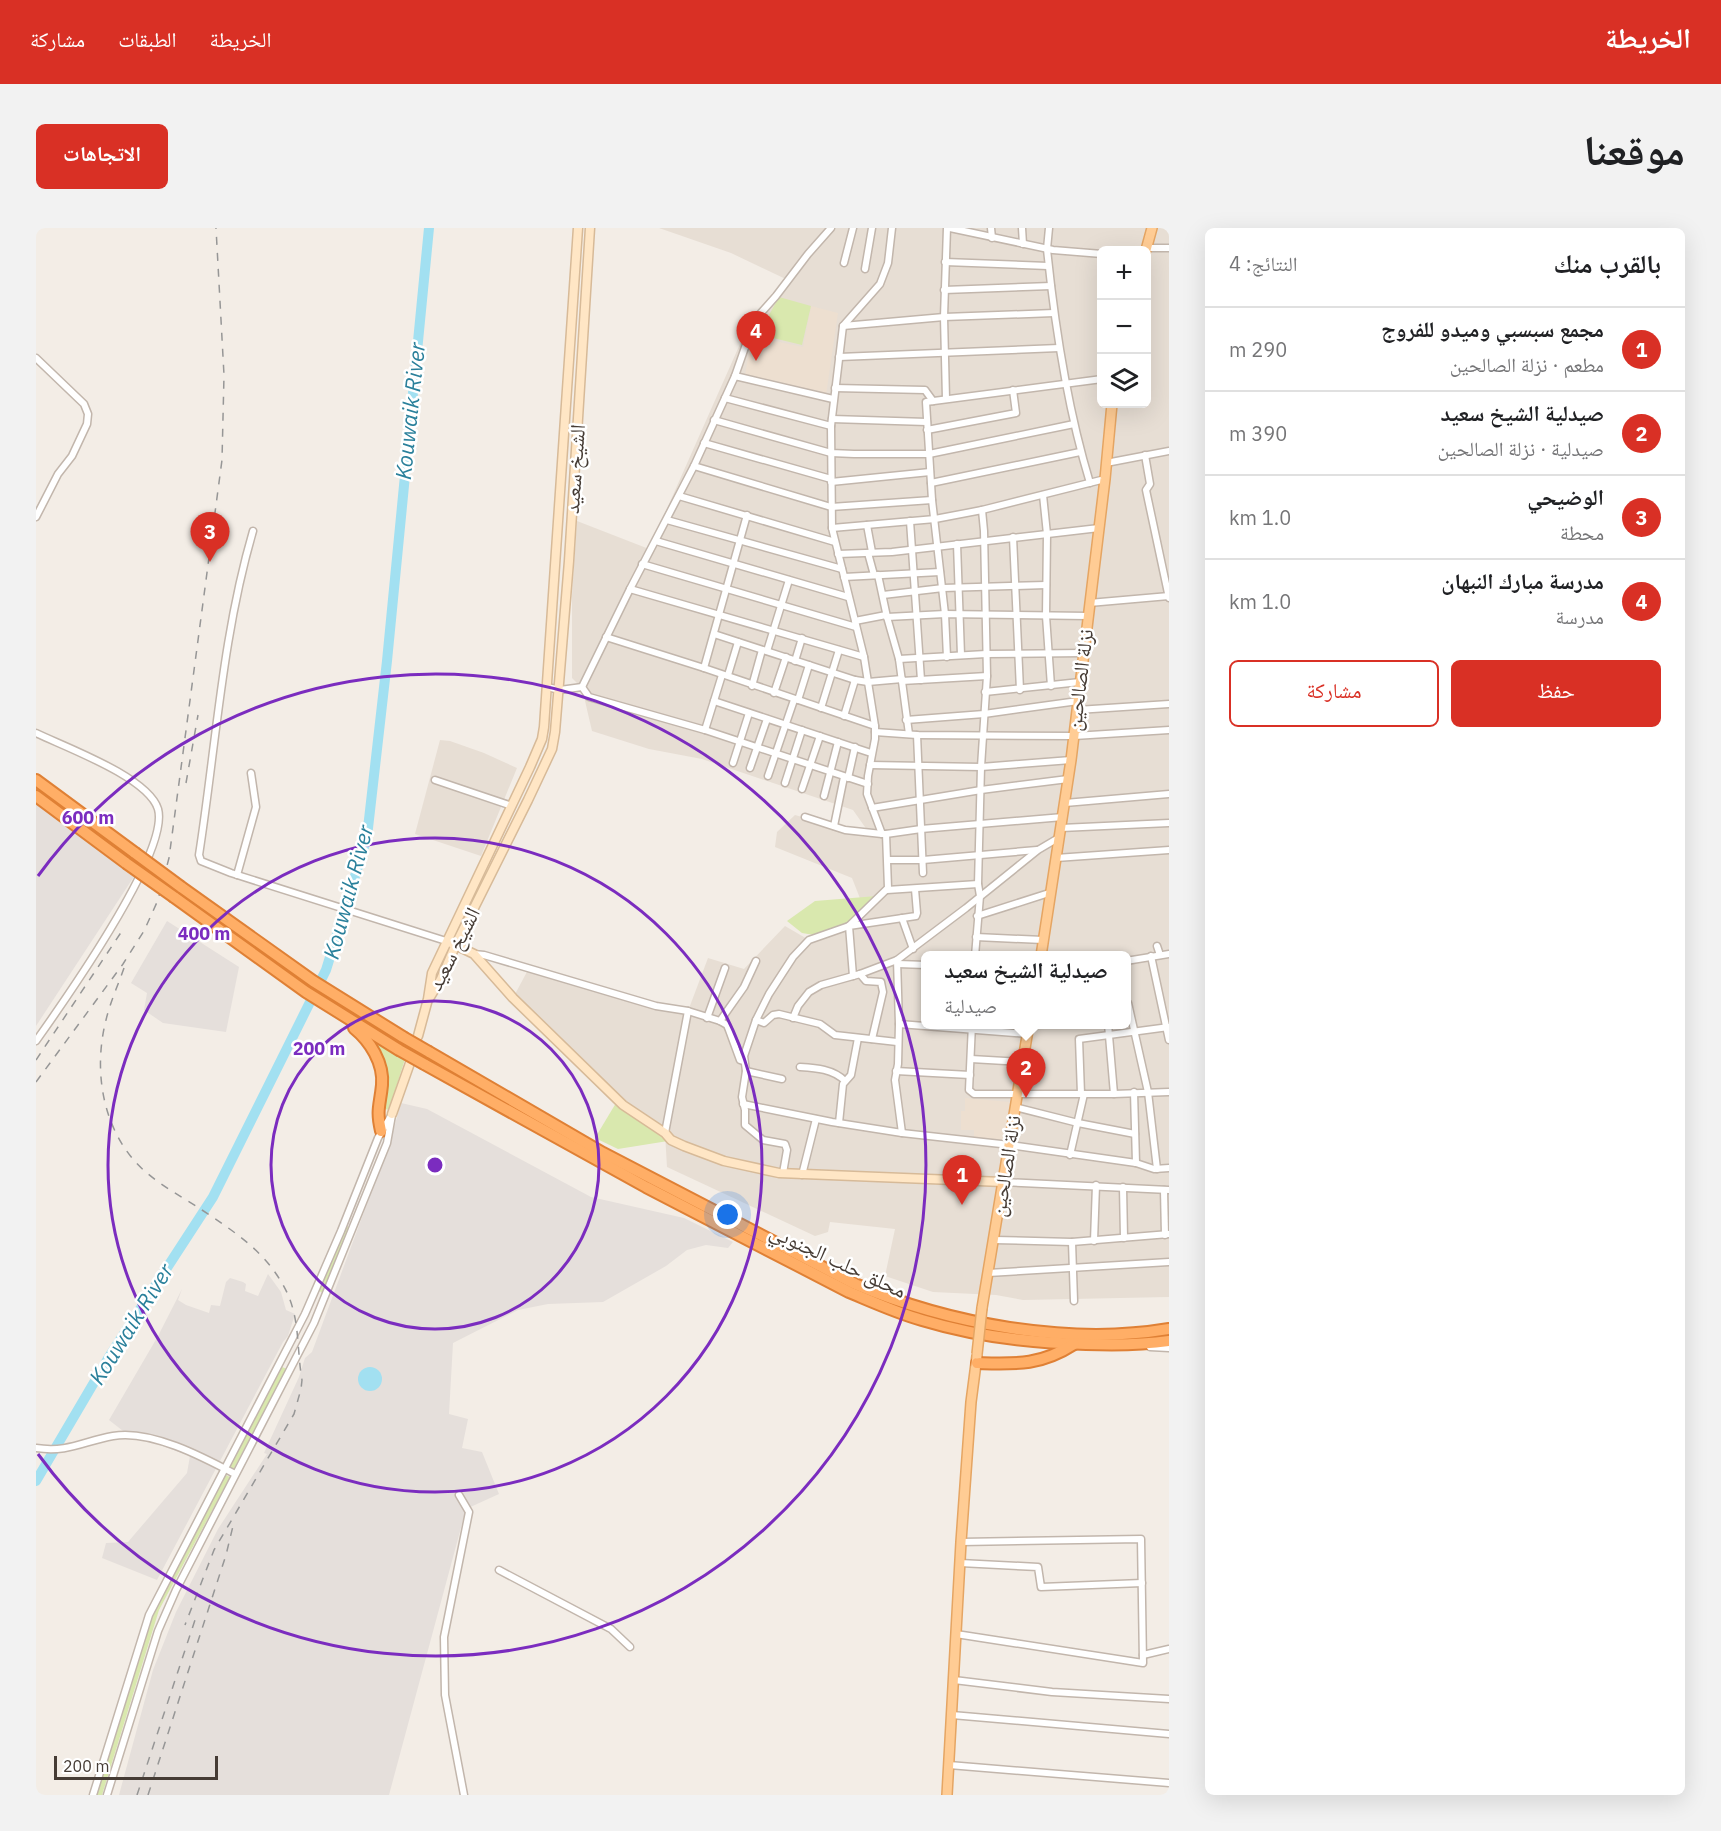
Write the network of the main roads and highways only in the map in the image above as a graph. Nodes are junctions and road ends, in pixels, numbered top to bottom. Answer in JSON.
{"nodes":[{"id":1,"x":578,"y":228,"type":"edge"},
{"id":2,"x":590,"y":228,"type":"edge"},
{"id":3,"x":1152,"y":228,"type":"edge"},
{"id":4,"x":1147,"y":246,"type":"edge"},
{"id":5,"x":1112,"y":408,"type":"edge"},
{"id":6,"x":36,"y":780,"type":"edge"},
{"id":7,"x":36,"y":796,"type":"edge"},
{"id":8,"x":446,"y":941,"type":"junction"},
{"id":9,"x":456,"y":944,"type":"junction"},
{"id":10,"x":1041,"y":951,"type":"edge"},
{"id":11,"x":428,"y":999,"type":"junction"},
{"id":12,"x":326,"y":1004,"type":"junction"},
{"id":13,"x":1029,"y":1029,"type":"edge"},
{"id":14,"x":418,"y":1036,"type":"dead end"},
{"id":15,"x":410,"y":1063,"type":"dead end"},
{"id":16,"x":392,"y":1114,"type":"road end"},
{"id":17,"x":381,"y":1131,"type":"road end"},
{"id":18,"x":1003,"y":1182,"type":"junction"},
{"id":19,"x":1169,"y":1329,"type":"edge"},
{"id":20,"x":1169,"y":1341,"type":"edge"},
{"id":21,"x":1074,"y":1344,"type":"junction"},
{"id":22,"x":977,"y":1358,"type":"junction"},
{"id":23,"x":947,"y":1795,"type":"edge"}],
"edges":[{"from":1,"to":8,"type":"main road","name":"الشيخ سعيد"},
{"from":2,"to":9,"type":"main road","name":"الشيخ سعيد"},
{"from":3,"to":4,"type":"main road"},
{"from":5,"to":10,"type":"main road","name":"نزلة الصالحين"},
{"from":6,"to":19,"type":"highway","name":"محلق حلب الجنوبي","bridge":true},
{"from":7,"to":12,"type":"highway","bridge":true},
{"from":8,"to":9,"type":"main road"},
{"from":8,"to":11,"type":"main road","name":"الشيخ سعيد"},
{"from":9,"to":11,"type":"main road","name":"الشيخ سعيد"},
{"from":9,"to":18,"type":"main road"},
{"from":11,"to":14,"type":"main road"},
{"from":12,"to":17,"type":"highway"},
{"from":12,"to":21,"type":"highway","name":"محلق حلب الجنوبي","bridge":true},
{"from":13,"to":18,"type":"main road","name":"نزلة الصالحين"},
{"from":15,"to":16,"type":"main road"},
{"from":18,"to":22,"type":"main road","name":"نزلة الصالحين","bridge":true},
{"from":20,"to":21,"type":"highway","name":"محلق حلب الجنوبي"},
{"from":21,"to":22,"type":"highway"},
{"from":22,"to":23,"type":"main road","name":"نزلة الصالحين"}]}
